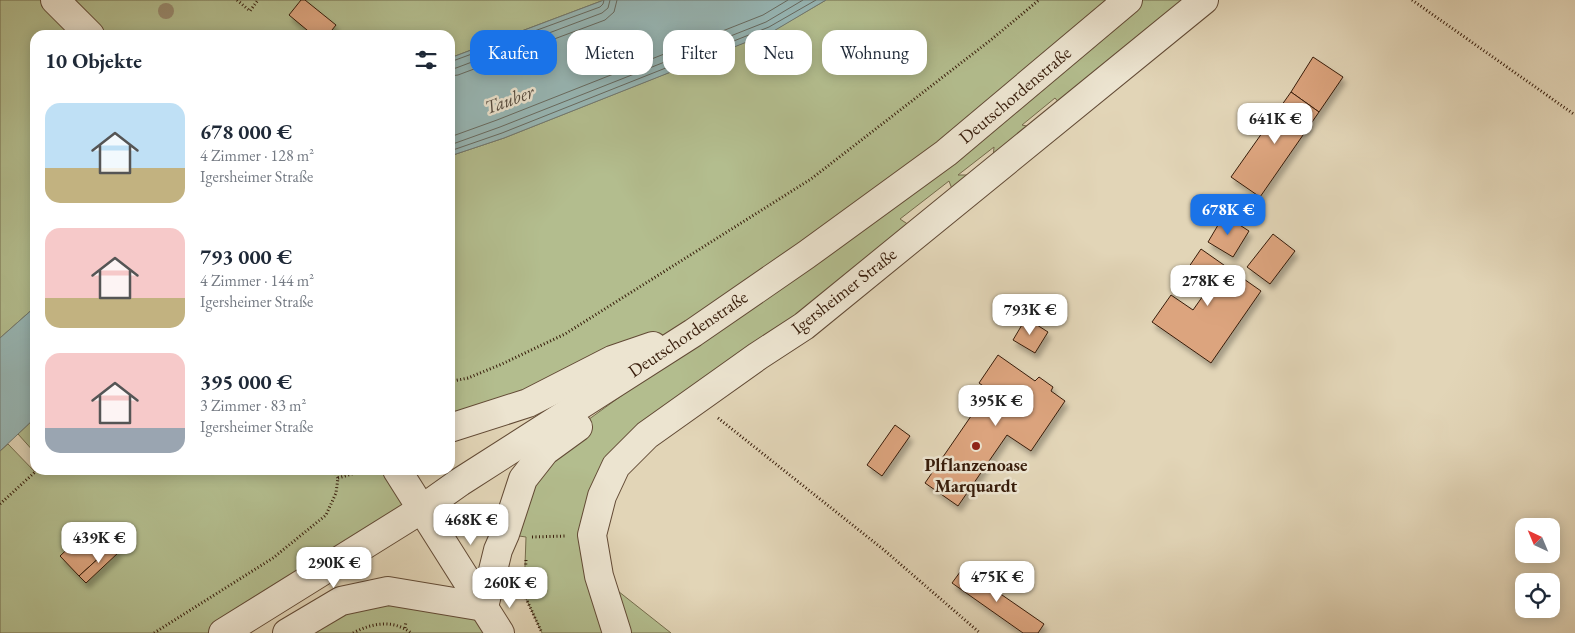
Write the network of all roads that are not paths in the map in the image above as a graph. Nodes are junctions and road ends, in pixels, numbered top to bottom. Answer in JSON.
{"nodes":[{"id":1,"x":55,"y":0,"type":"edge"},
{"id":2,"x":1128,"y":0,"type":"edge"},
{"id":3,"x":1204,"y":0,"type":"edge"},
{"id":4,"x":85,"y":30,"type":"edge"},
{"id":5,"x":693,"y":333,"type":"junction"},
{"id":6,"x":455,"y":426,"type":"edge"},
{"id":7,"x":400,"y":475,"type":"edge"},
{"id":8,"x":422,"y":509,"type":"junction"},
{"id":9,"x":484,"y":607,"type":"junction"},
{"id":10,"x":224,"y":633,"type":"edge"},
{"id":11,"x":286,"y":633,"type":"edge"},
{"id":12,"x":500,"y":633,"type":"edge"},
{"id":13,"x":617,"y":633,"type":"edge"}],
"edges":[{"from":1,"to":4,"type":"street"},
{"from":2,"to":5,"type":"street","name":"Deutschordenstraße"},
{"from":3,"to":13,"type":"street","name":"Igersheimer Straße"},
{"from":5,"to":6,"type":"street"},
{"from":5,"to":8,"type":"street","name":"Deutschordenstraße"},
{"from":5,"to":9,"type":"street"},
{"from":7,"to":8,"type":"street"},
{"from":8,"to":9,"type":"street"},
{"from":8,"to":10,"type":"street","name":"Deutschordenstraße"},
{"from":9,"to":11,"type":"street"},
{"from":9,"to":12,"type":"street"}]}
